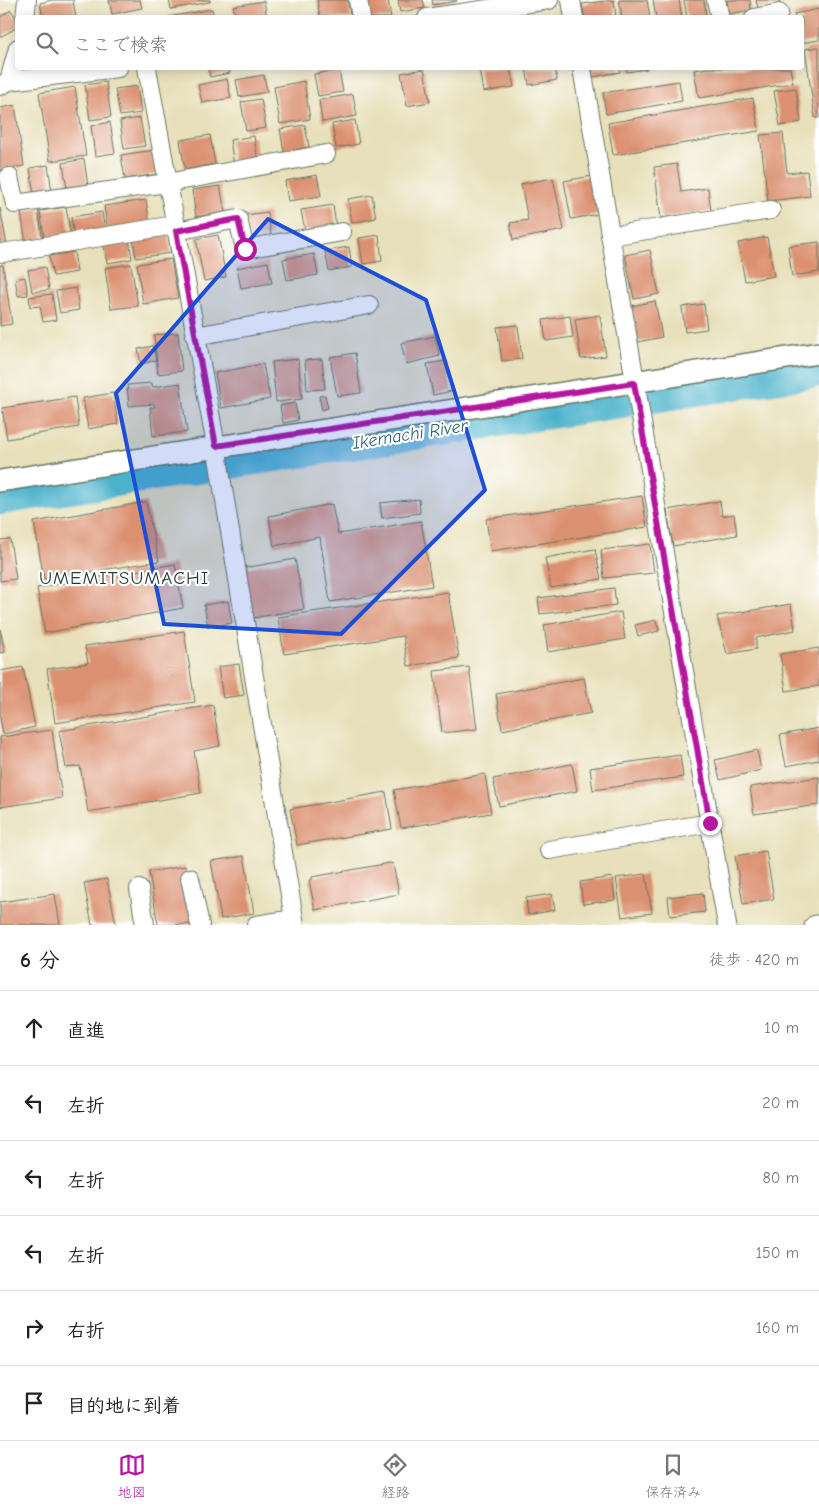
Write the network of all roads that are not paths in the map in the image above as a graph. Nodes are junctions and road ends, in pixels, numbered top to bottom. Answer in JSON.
{"nodes":[{"id":1,"x":27,"y":0,"type":"edge"},
{"id":2,"x":358,"y":0,"type":"edge"},
{"id":3,"x":549,"y":0,"type":"edge"},
{"id":4,"x":571,"y":0,"type":"edge"},
{"id":5,"x":716,"y":0,"type":"edge"},
{"id":6,"x":779,"y":13,"type":"dead end"},
{"id":7,"x":25,"y":15,"type":"edge"},
{"id":8,"x":360,"y":15,"type":"edge"},
{"id":9,"x":447,"y":15,"type":"edge"},
{"id":10,"x":574,"y":15,"type":"edge"},
{"id":11,"x":719,"y":15,"type":"edge"},
{"id":12,"x":769,"y":15,"type":"edge"},
{"id":13,"x":15,"y":56,"type":"edge"},
{"id":14,"x":104,"y":70,"type":"edge"},
{"id":15,"x":147,"y":70,"type":"edge"},
{"id":16,"x":582,"y":70,"type":"edge"},
{"id":17,"x":4,"y":84,"type":"edge"},
{"id":18,"x":326,"y":154,"type":"dead end"},
{"id":19,"x":9,"y":177,"type":"dead end"},
{"id":20,"x":167,"y":183,"type":"junction"},
{"id":21,"x":771,"y":210,"type":"dead end"},
{"id":22,"x":175,"y":228,"type":"junction"},
{"id":23,"x":342,"y":232,"type":"dead end"},
{"id":24,"x":610,"y":236,"type":"junction"},
{"id":25,"x":2,"y":253,"type":"dead end"},
{"id":26,"x":370,"y":305,"type":"dead end"},
{"id":27,"x":196,"y":336,"type":"junction"},
{"id":28,"x":819,"y":352,"type":"edge"},
{"id":29,"x":634,"y":383,"type":"junction"},
{"id":30,"x":216,"y":446,"type":"junction"},
{"id":31,"x":0,"y":481,"type":"edge"},
{"id":32,"x":710,"y":823,"type":"junction"},
{"id":33,"x":549,"y":850,"type":"dead end"},
{"id":34,"x":190,"y":878,"type":"dead end"},
{"id":35,"x":139,"y":889,"type":"dead end"},
{"id":36,"x":294,"y":922,"type":"edge"},
{"id":37,"x":819,"y":924,"type":"edge"},
{"id":38,"x":145,"y":925,"type":"edge"},
{"id":39,"x":200,"y":925,"type":"edge"},
{"id":40,"x":256,"y":925,"type":"edge"},
{"id":41,"x":727,"y":925,"type":"edge"},
{"id":42,"x":814,"y":925,"type":"edge"}],
"edges":[{"from":1,"to":7,"type":"street"},
{"from":2,"to":8,"type":"street"},
{"from":3,"to":9,"type":"street"},
{"from":4,"to":10,"type":"street"},
{"from":5,"to":11,"type":"street"},
{"from":6,"to":12,"type":"street"},
{"from":13,"to":17,"type":"street"},
{"from":14,"to":17,"type":"street"},
{"from":15,"to":20,"type":"street"},
{"from":16,"to":24,"type":"street"},
{"from":18,"to":20,"type":"street"},
{"from":19,"to":20,"type":"street"},
{"from":20,"to":22,"type":"street"},
{"from":21,"to":24,"type":"street"},
{"from":22,"to":23,"type":"street"},
{"from":22,"to":25,"type":"street"},
{"from":22,"to":27,"type":"street"},
{"from":24,"to":29,"type":"street"},
{"from":26,"to":27,"type":"street"},
{"from":27,"to":30,"type":"street"},
{"from":28,"to":29,"type":"street"},
{"from":29,"to":30,"type":"street"},
{"from":29,"to":32,"type":"street"},
{"from":30,"to":31,"type":"street"},
{"from":30,"to":36,"type":"street"},
{"from":32,"to":33,"type":"street"},
{"from":32,"to":41,"type":"street"},
{"from":34,"to":39,"type":"street"},
{"from":35,"to":38,"type":"street"},
{"from":36,"to":40,"type":"street"},
{"from":37,"to":42,"type":"street"}]}
